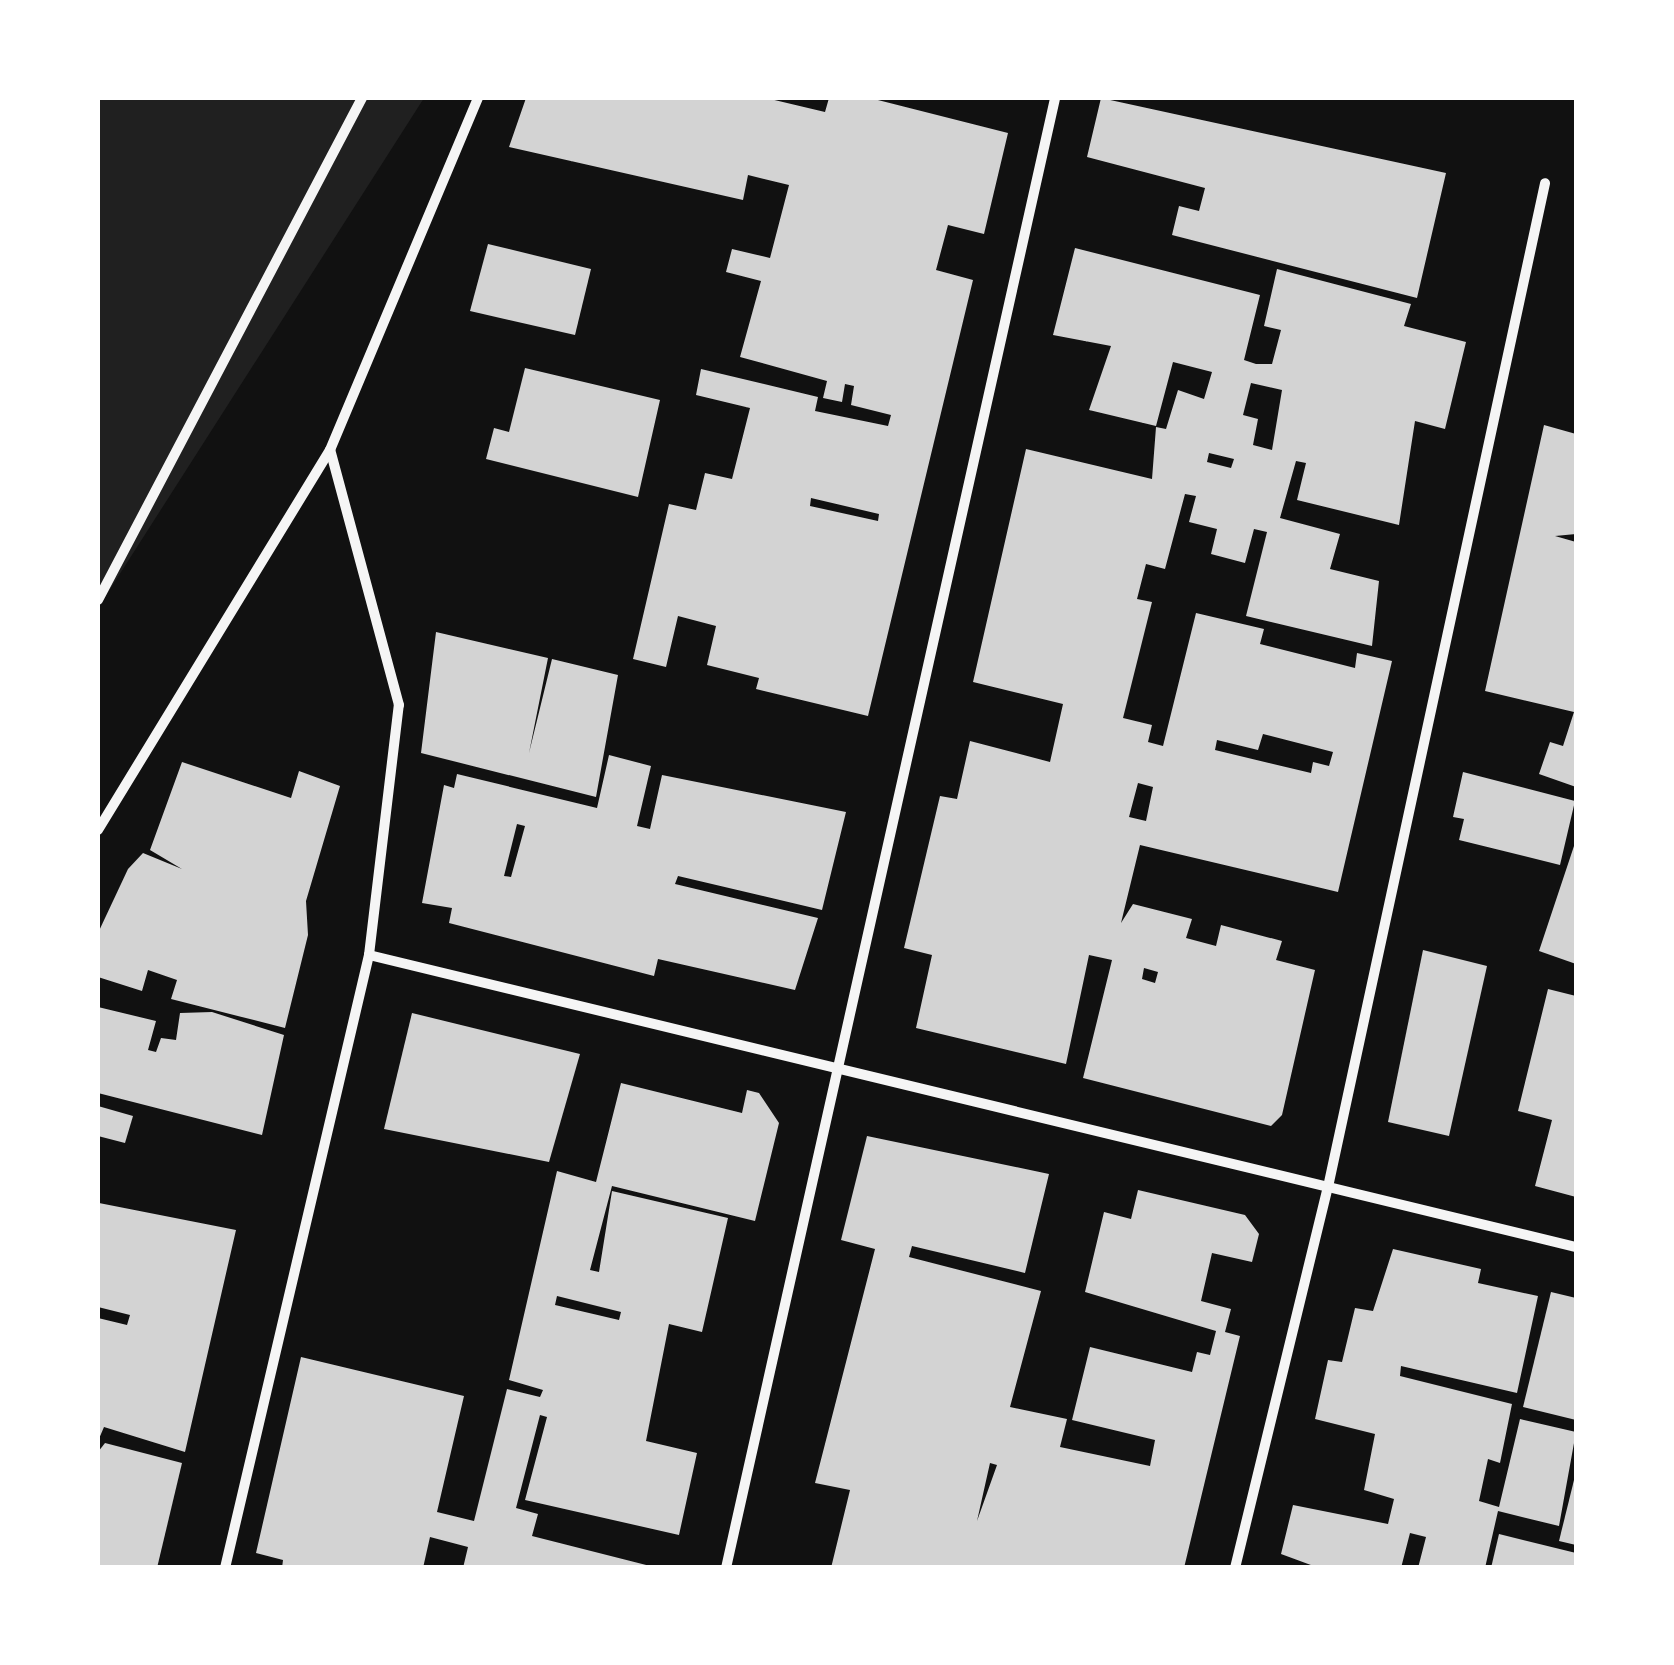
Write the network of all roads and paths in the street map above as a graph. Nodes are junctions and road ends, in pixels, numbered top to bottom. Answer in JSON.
{"nodes":[{"id":1,"x":362,"y":98,"type":"edge"},
{"id":2,"x":478,"y":98,"type":"edge"},
{"id":3,"x":1055,"y":98,"type":"edge"},
{"id":4,"x":1545,"y":183,"type":"dead end"},
{"id":5,"x":330,"y":450,"type":"junction"},
{"id":6,"x":98,"y":600,"type":"edge"},
{"id":7,"x":98,"y":830,"type":"edge"},
{"id":8,"x":369,"y":955,"type":"junction"},
{"id":9,"x":842,"y":1070,"type":"junction"},
{"id":10,"x":1328,"y":1186,"type":"junction"},
{"id":11,"x":1576,"y":1247,"type":"edge"},
{"id":12,"x":224,"y":1568,"type":"edge"},
{"id":13,"x":726,"y":1568,"type":"edge"},
{"id":14,"x":1236,"y":1568,"type":"edge"}],
"edges":[{"from":1,"to":6,"type":"street"},
{"from":2,"to":5,"type":"street"},
{"from":3,"to":9,"type":"street"},
{"from":4,"to":10,"type":"street"},
{"from":5,"to":7,"type":"street"},
{"from":5,"to":8,"type":"street"},
{"from":8,"to":9,"type":"street"},
{"from":8,"to":12,"type":"street"},
{"from":9,"to":10,"type":"street"},
{"from":9,"to":13,"type":"street"},
{"from":10,"to":11,"type":"street"},
{"from":10,"to":14,"type":"street"}]}
